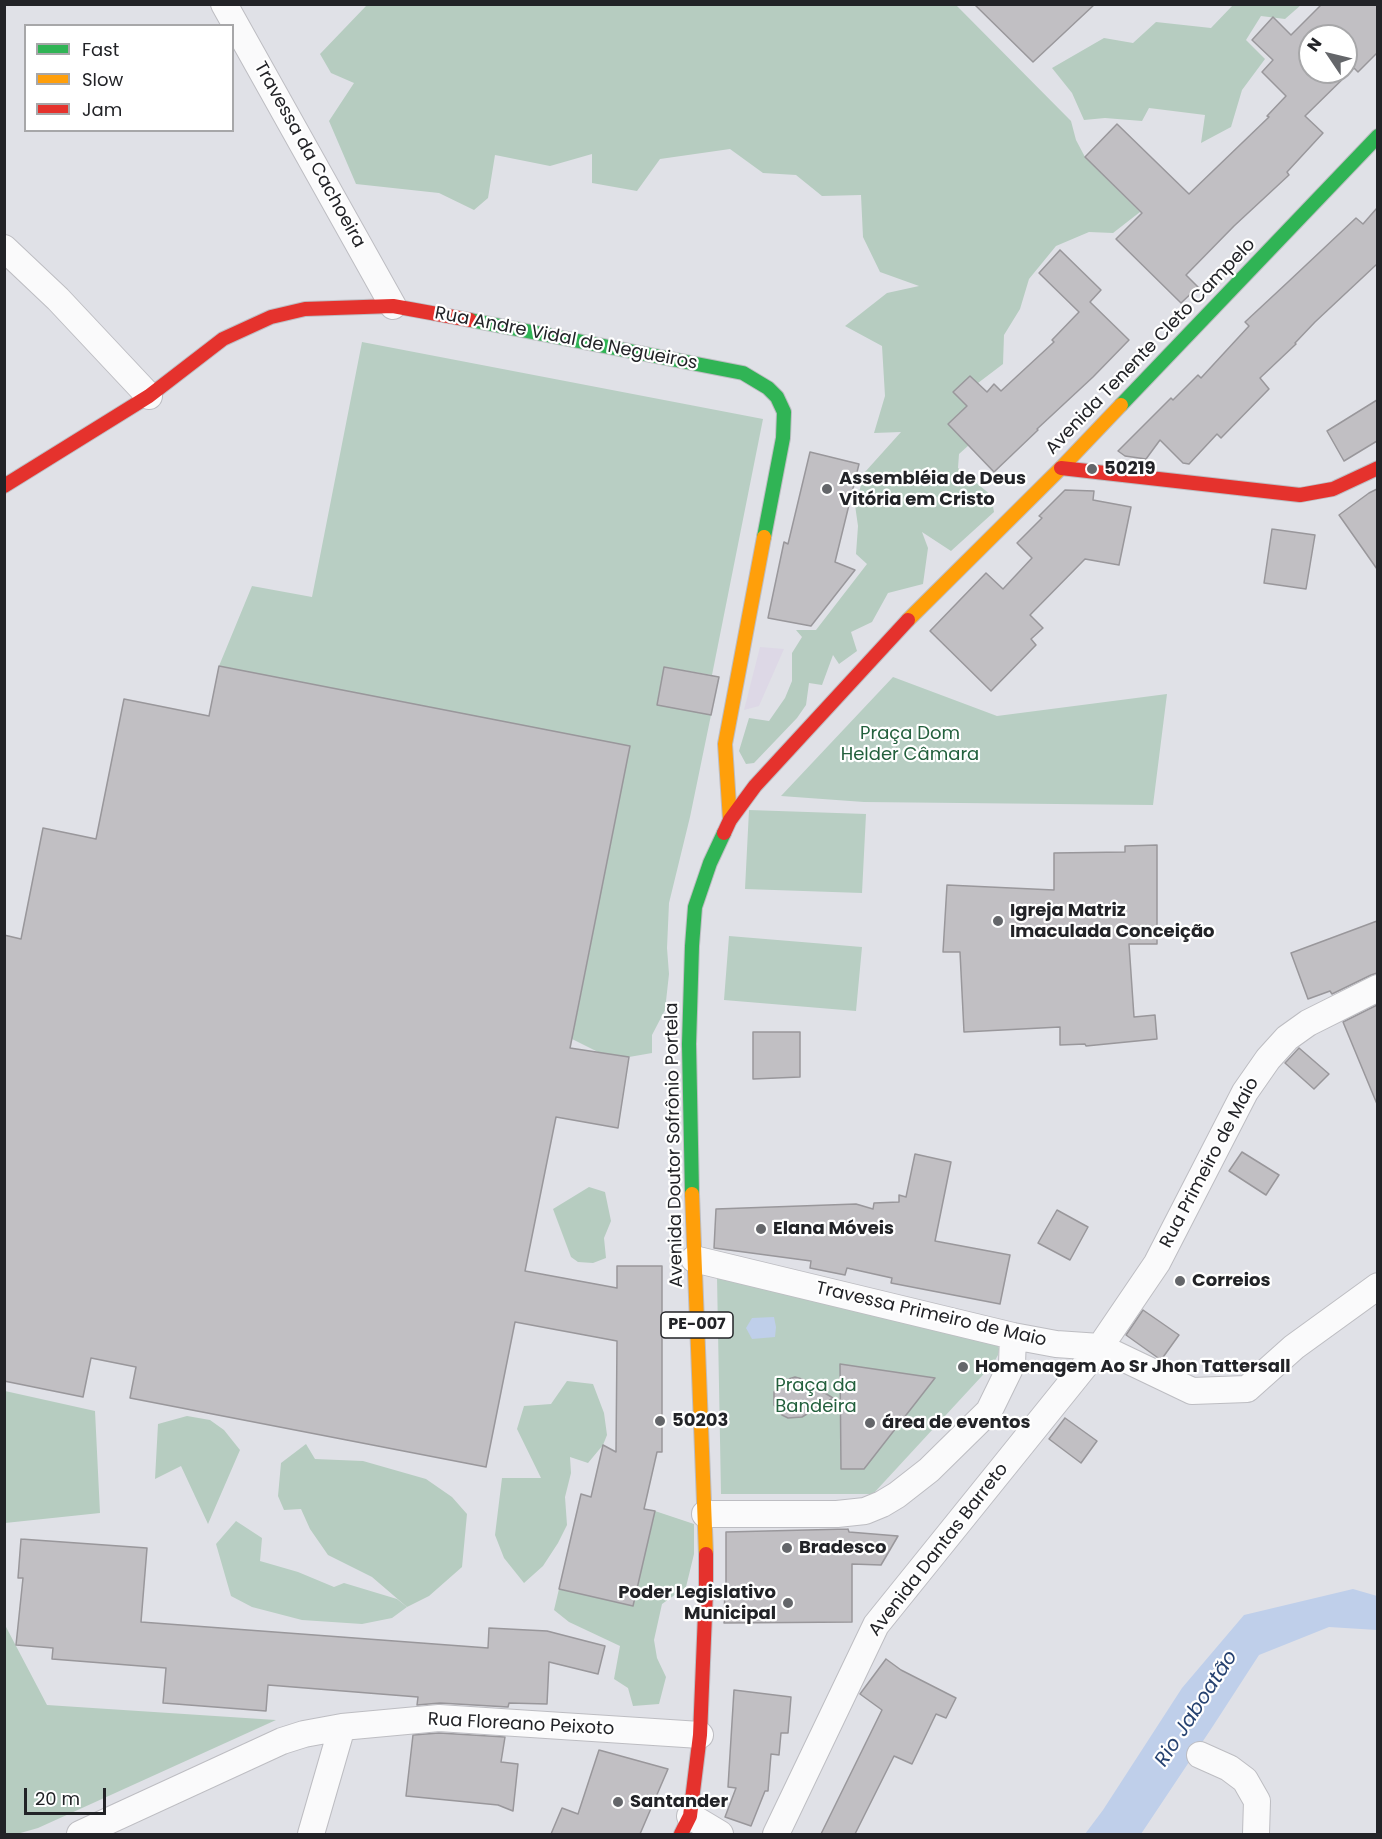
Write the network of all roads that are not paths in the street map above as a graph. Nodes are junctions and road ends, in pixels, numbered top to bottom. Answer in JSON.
{"nodes":[{"id":1,"x":224,"y":4,"type":"edge"},
{"id":2,"x":1377,"y":136,"type":"edge"},
{"id":3,"x":4,"y":248,"type":"edge"},
{"id":4,"x":393,"y":306,"type":"junction"},
{"id":5,"x":149,"y":396,"type":"junction"},
{"id":6,"x":1060,"y":468,"type":"junction"},
{"id":7,"x":1377,"y":468,"type":"edge"},
{"id":8,"x":4,"y":486,"type":"edge"},
{"id":9,"x":730,"y":820,"type":"junction"},
{"id":10,"x":1377,"y":988,"type":"edge"},
{"id":11,"x":694,"y":1259,"type":"junction"},
{"id":12,"x":1377,"y":1286,"type":"edge"},
{"id":13,"x":1012,"y":1336,"type":"junction"},
{"id":14,"x":1100,"y":1347,"type":"junction"},
{"id":15,"x":705,"y":1514,"type":"junction"},
{"id":16,"x":342,"y":1727,"type":"junction"},
{"id":17,"x":700,"y":1735,"type":"junction"},
{"id":18,"x":1200,"y":1755,"type":"dead end"},
{"id":19,"x":685,"y":1825,"type":"edge"},
{"id":20,"x":80,"y":1834,"type":"edge"},
{"id":21,"x":311,"y":1834,"type":"edge"},
{"id":22,"x":720,"y":1834,"type":"edge"},
{"id":23,"x":776,"y":1834,"type":"edge"},
{"id":24,"x":1256,"y":1834,"type":"edge"}],
"edges":[{"from":1,"to":4,"type":"street","name":"Travessa da Cachoeira"},
{"from":2,"to":6,"type":"main road","name":"Avenida Tenente Cleto Campelo","number":"PE-007"},
{"from":3,"to":5,"type":"street"},
{"from":4,"to":5,"type":"main road","name":"Rua Andre Vidal de Negueiros"},
{"from":4,"to":9,"type":"main road","name":"Rua Andre Vidal de Negueiros"},
{"from":5,"to":8,"type":"main road","name":"Rua Andre Vidal de Negueiros"},
{"from":6,"to":7,"type":"main road"},
{"from":6,"to":9,"type":"main road","name":"Avenida Tenente Cleto Campelo","number":"PE-007"},
{"from":9,"to":11,"type":"main road","name":"Avenida Doutor Sofrônio Portela","number":"PE-007"},
{"from":10,"to":14,"type":"street","name":"Rua Primeiro de Maio"},
{"from":11,"to":13,"type":"street","name":"Travessa Primeiro de Maio"},
{"from":11,"to":15,"type":"main road","name":"Avenida Doutor Sofrônio Portela","number":"PE-007"},
{"from":12,"to":14,"type":"street","name":"Travessa Primeiro de Maio"},
{"from":13,"to":14,"type":"street","name":"Travessa Primeiro de Maio"},
{"from":13,"to":15,"type":"street"},
{"from":14,"to":23,"type":"street","name":"Avenida Dantas Barreto"},
{"from":15,"to":17,"type":"main road","name":"Avenida Doutor Sofrônio Portela","number":"PE-007"},
{"from":16,"to":17,"type":"street","name":"Rua Floreano Peixoto"},
{"from":16,"to":20,"type":"street","name":"Rua Floreano Peixoto"},
{"from":16,"to":21,"type":"street"},
{"from":17,"to":19,"type":"main road","name":"Avenida Doutor Sofrônio Portela","number":"PE-007"},
{"from":18,"to":24,"type":"street"},
{"from":19,"to":22,"type":"street"}]}
